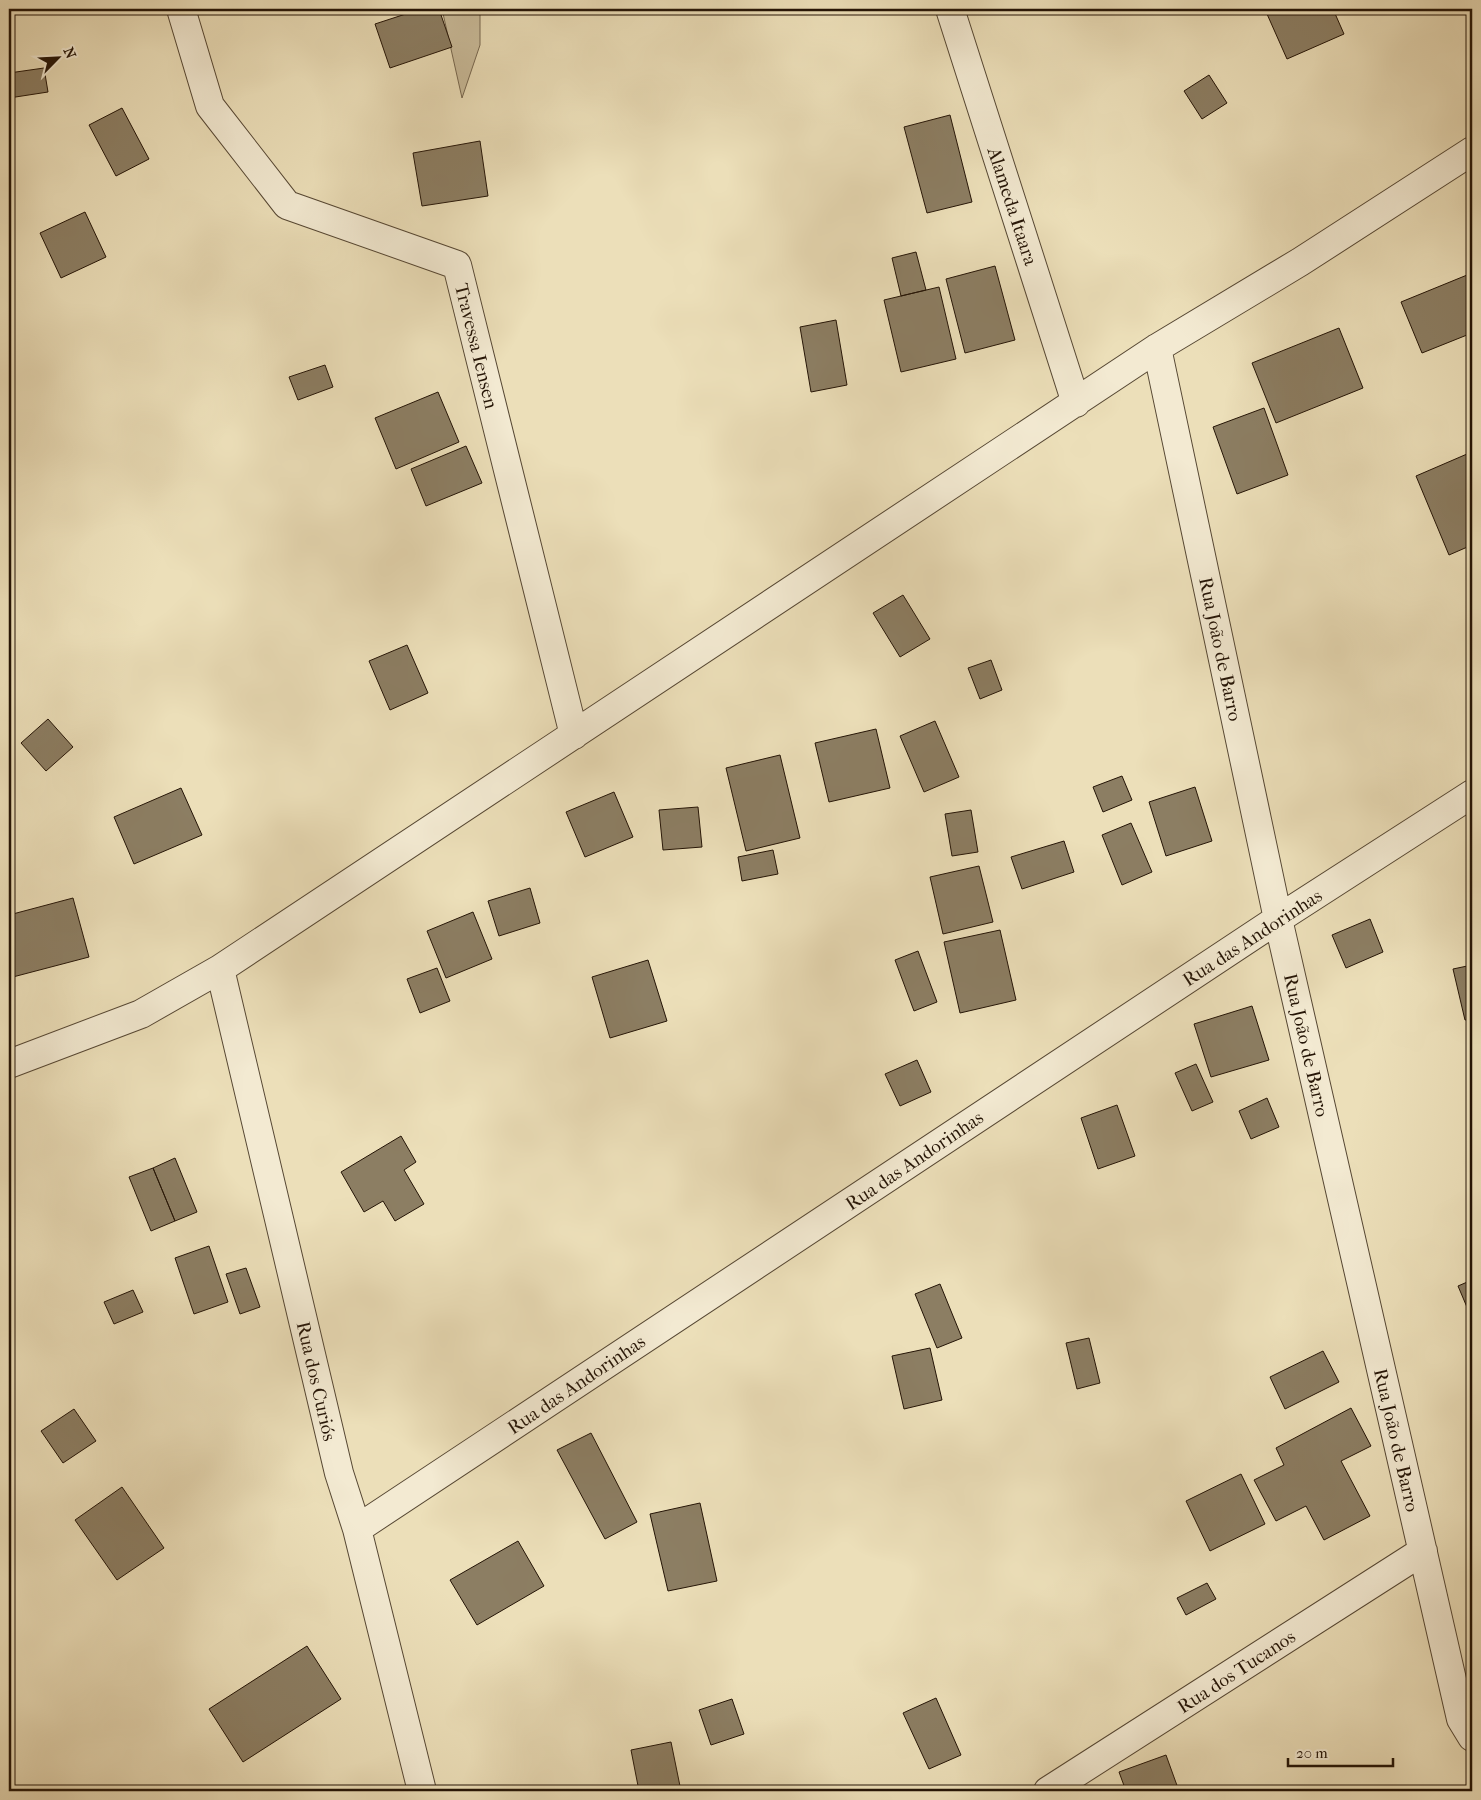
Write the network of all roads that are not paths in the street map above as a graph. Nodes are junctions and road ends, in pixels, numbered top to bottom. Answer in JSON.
{"nodes":[{"id":1,"x":181,"y":9,"type":"edge"},
{"id":2,"x":950,"y":9,"type":"edge"},
{"id":3,"x":1472,"y":151,"type":"edge"},
{"id":4,"x":1157,"y":348,"type":"junction"},
{"id":5,"x":1076,"y":402,"type":"junction"},
{"id":6,"x":574,"y":735,"type":"junction"},
{"id":7,"x":1472,"y":794,"type":"edge"},
{"id":8,"x":1278,"y":919,"type":"junction"},
{"id":9,"x":220,"y":969,"type":"junction"},
{"id":10,"x":9,"y":1064,"type":"edge"},
{"id":11,"x":357,"y":1529,"type":"junction"},
{"id":12,"x":1423,"y":1551,"type":"junction"},
{"id":13,"x":1472,"y":1736,"type":"edge"},
{"id":14,"x":422,"y":1791,"type":"edge"},
{"id":15,"x":1048,"y":1791,"type":"edge"}],
"edges":[{"from":1,"to":6,"type":"street","name":"Travessa Iensen"},
{"from":2,"to":5,"type":"street","name":"Alameda Itaara"},
{"from":3,"to":4,"type":"street"},
{"from":4,"to":5,"type":"street"},
{"from":4,"to":8,"type":"street","name":"Rua João de Barro"},
{"from":5,"to":6,"type":"street"},
{"from":6,"to":9,"type":"street"},
{"from":7,"to":8,"type":"street","name":"Rua das Andorinhas"},
{"from":8,"to":11,"type":"street","name":"Rua das Andorinhas"},
{"from":8,"to":12,"type":"street","name":"Rua João de Barro"},
{"from":9,"to":10,"type":"street"},
{"from":9,"to":11,"type":"street","name":"Rua dos Curiós"},
{"from":11,"to":14,"type":"street","name":"Rua dos Curiós"},
{"from":12,"to":13,"type":"street","name":"Rua João de Barro"},
{"from":12,"to":15,"type":"street","name":"Rua dos Tucanos"}]}
